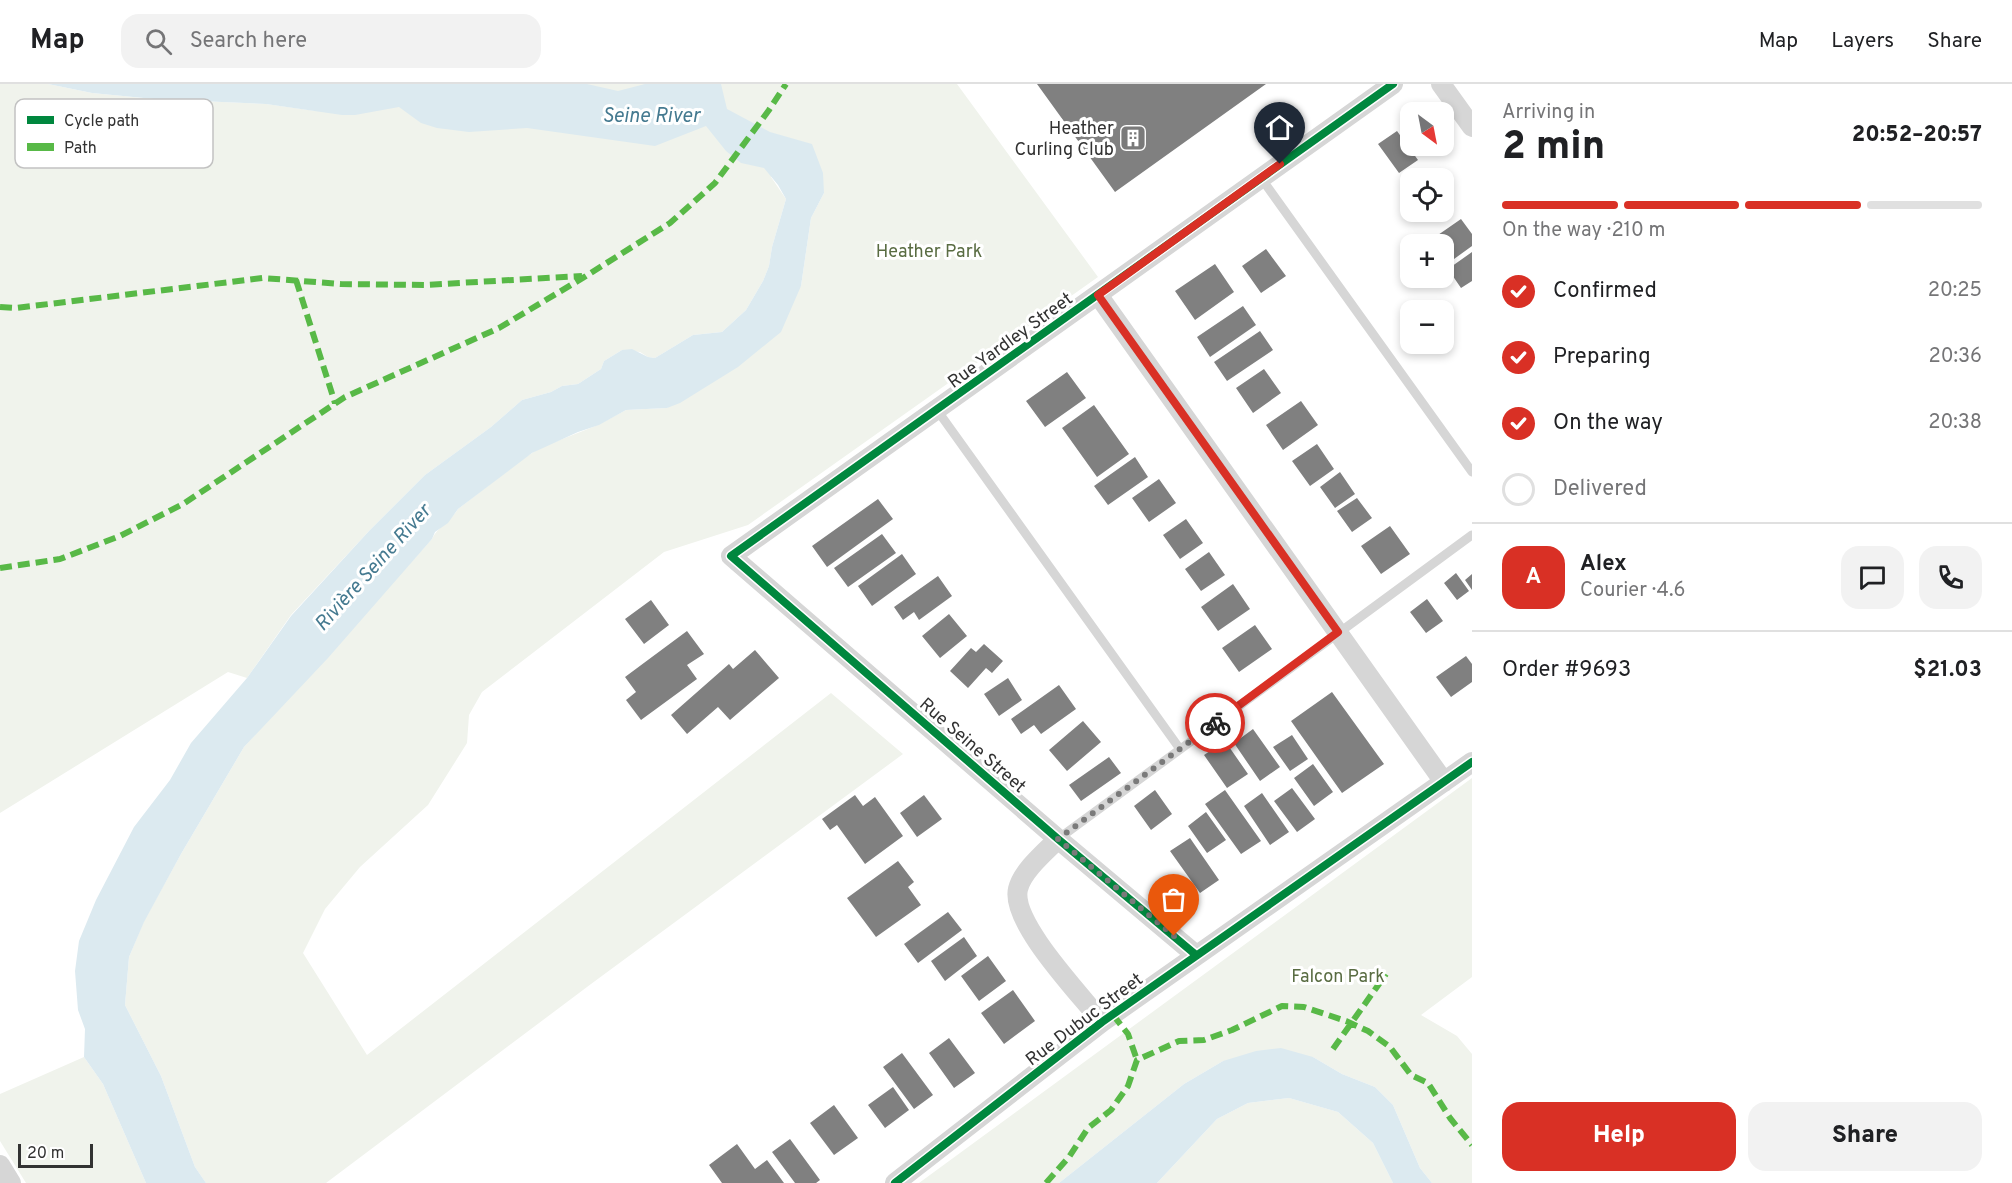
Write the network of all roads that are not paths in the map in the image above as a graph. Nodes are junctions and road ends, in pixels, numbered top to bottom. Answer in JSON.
{"nodes":[{"id":1,"x":1393,"y":84,"type":"edge"},
{"id":2,"x":1441,"y":84,"type":"edge"},
{"id":3,"x":1472,"y":127,"type":"edge"},
{"id":4,"x":1261,"y":178,"type":"junction"},
{"id":5,"x":1098,"y":295,"type":"junction"},
{"id":6,"x":937,"y":410,"type":"junction"},
{"id":7,"x":1472,"y":472,"type":"edge"},
{"id":8,"x":1472,"y":535,"type":"edge"},
{"id":9,"x":731,"y":556,"type":"joint"},
{"id":10,"x":1338,"y":632,"type":"junction"},
{"id":11,"x":1180,"y":749,"type":"junction"},
{"id":12,"x":1472,"y":762,"type":"edge"},
{"id":13,"x":1444,"y":782,"type":"junction"},
{"id":14,"x":1058,"y":839,"type":"junction"},
{"id":15,"x":1196,"y":955,"type":"junction"},
{"id":16,"x":1102,"y":1022,"type":"junction"},
{"id":17,"x":0,"y":1165,"type":"edge"},
{"id":18,"x":11,"y":1183,"type":"edge"},
{"id":19,"x":895,"y":1183,"type":"edge"}],
"edges":[{"from":1,"to":4,"type":"street","name":"Rue Yardley Street"},
{"from":2,"to":3,"type":"street"},
{"from":4,"to":5,"type":"street","name":"Rue Yardley Street"},
{"from":4,"to":7,"type":"lane"},
{"from":5,"to":6,"type":"street","name":"Rue Yardley Street"},
{"from":5,"to":10,"type":"street"},
{"from":6,"to":9,"type":"street","name":"Rue Yardley Street"},
{"from":6,"to":11,"type":"lane"},
{"from":8,"to":10,"type":"lane"},
{"from":9,"to":14,"type":"street","name":"Rue Seine Street"},
{"from":10,"to":11,"type":"lane"},
{"from":10,"to":13,"type":"street"},
{"from":11,"to":14,"type":"lane"},
{"from":12,"to":13,"type":"street","name":"Rue Dubuc Street"},
{"from":13,"to":15,"type":"street","name":"Rue Dubuc Street"},
{"from":14,"to":15,"type":"street","name":"Rue Seine Street"},
{"from":14,"to":16,"type":"street"},
{"from":15,"to":16,"type":"street","name":"Rue Dubuc Street"},
{"from":16,"to":19,"type":"street","name":"Rue Dubuc Street"},
{"from":17,"to":18,"type":"street"}]}
